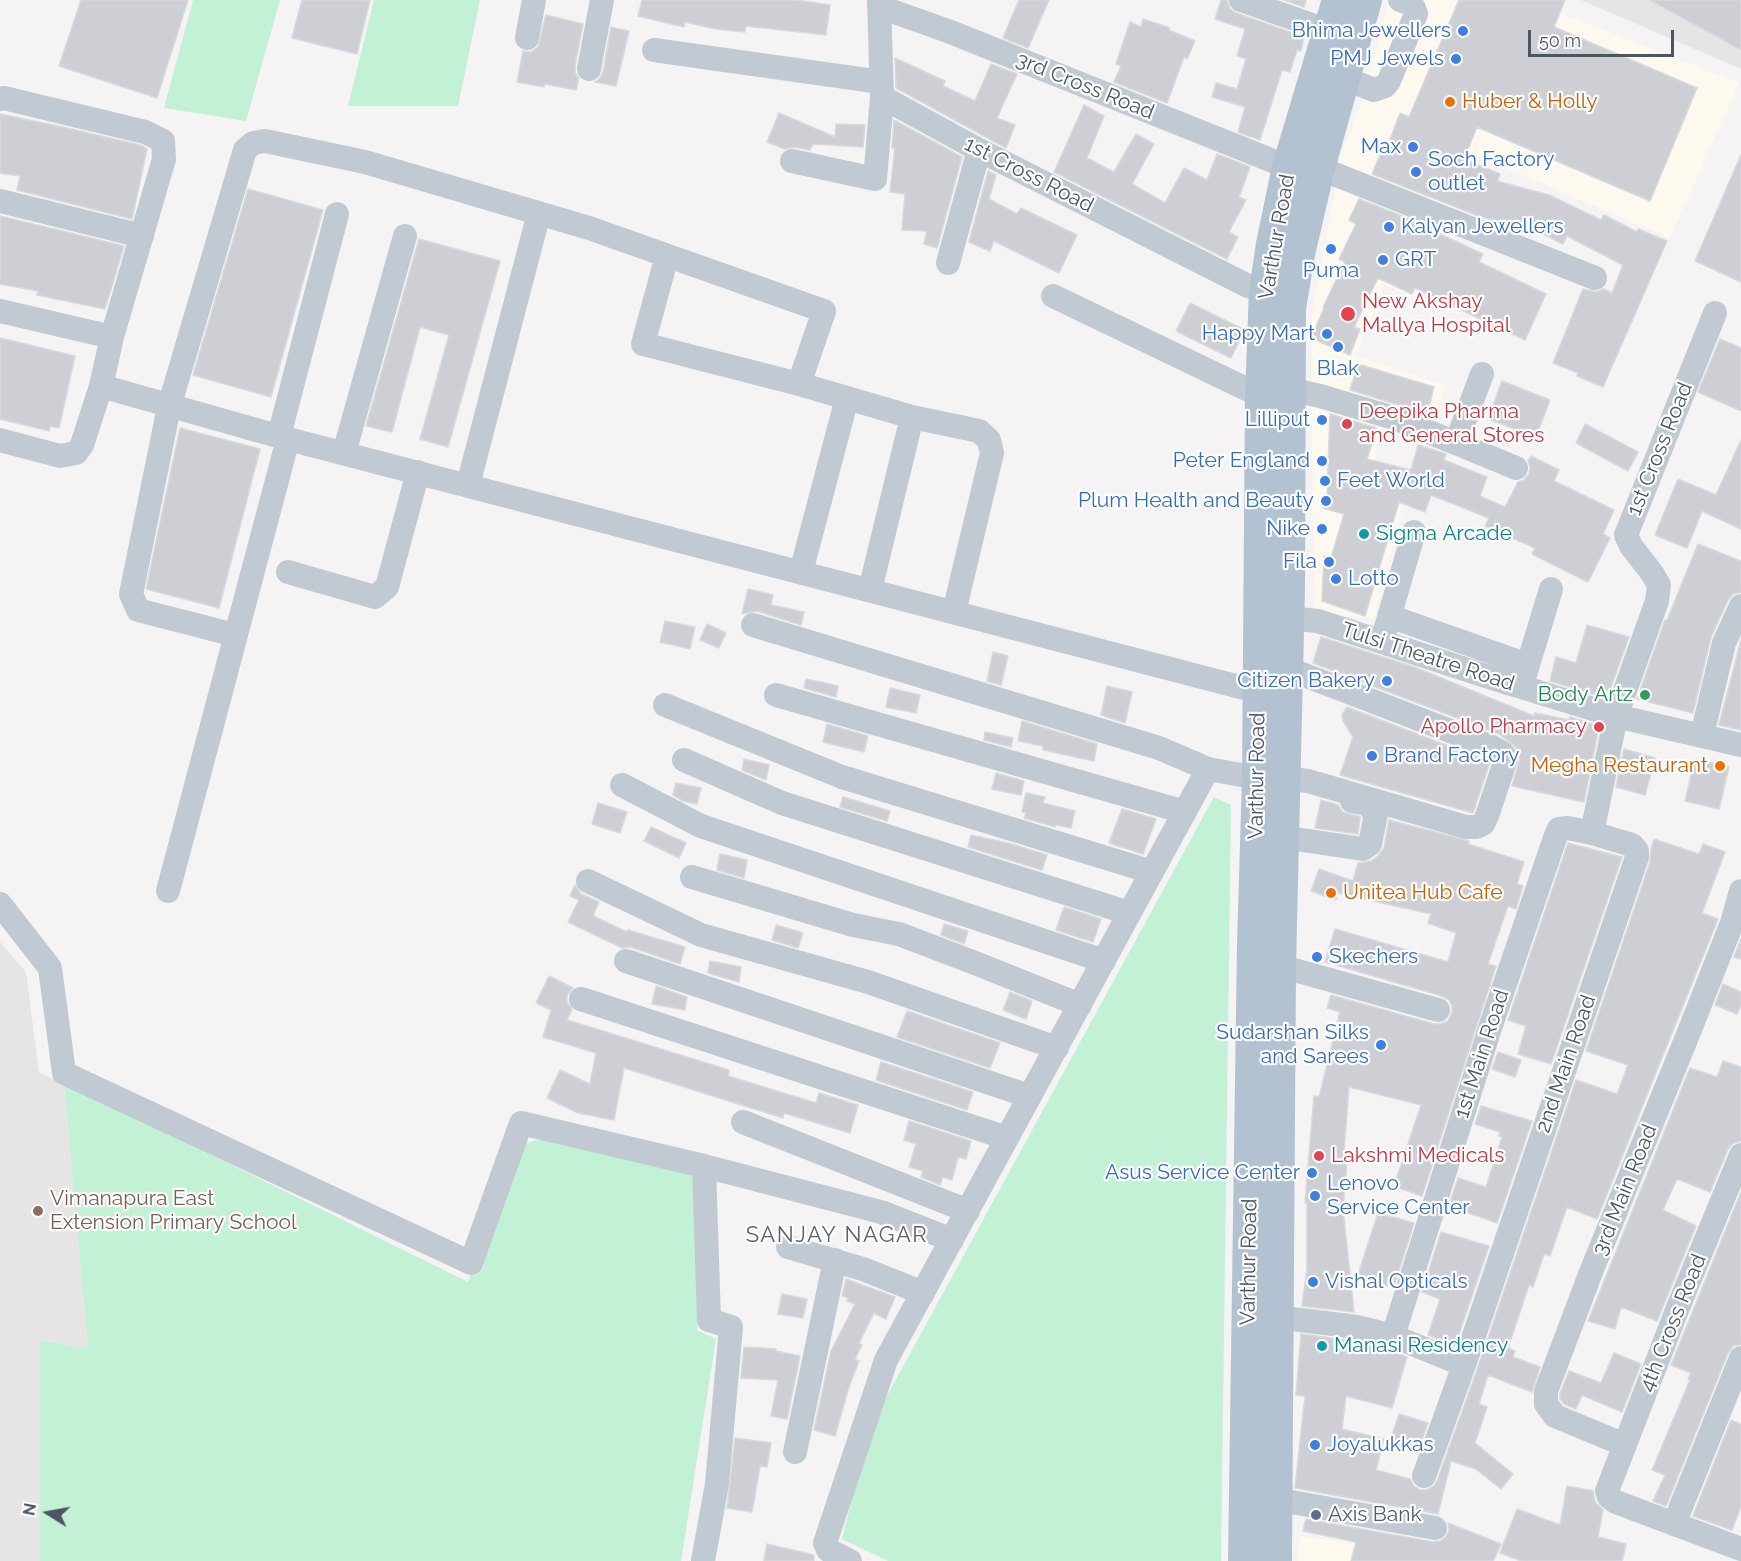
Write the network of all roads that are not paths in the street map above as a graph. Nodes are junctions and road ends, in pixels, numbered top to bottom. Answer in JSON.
{"nodes":[{"id":1,"x":534,"y":0,"type":"edge"},
{"id":2,"x":602,"y":0,"type":"edge"},
{"id":3,"x":1241,"y":0,"type":"edge"},
{"id":4,"x":1338,"y":0,"type":"edge"},
{"id":5,"x":1366,"y":0,"type":"edge"},
{"id":6,"x":1400,"y":0,"type":"edge"},
{"id":7,"x":880,"y":4,"type":"edge"},
{"id":8,"x":1329,"y":31,"type":"junction"},
{"id":9,"x":527,"y":38,"type":"dead end"},
{"id":10,"x":654,"y":50,"type":"dead end"},
{"id":11,"x":589,"y":69,"type":"dead end"},
{"id":12,"x":1344,"y":78,"type":"junction"},
{"id":13,"x":882,"y":89,"type":"junction"},
{"id":14,"x":0,"y":99,"type":"edge"},
{"id":15,"x":979,"y":150,"type":"junction"},
{"id":16,"x":792,"y":161,"type":"dead end"},
{"id":17,"x":1288,"y":167,"type":"junction"},
{"id":18,"x":1319,"y":168,"type":"junction"},
{"id":19,"x":0,"y":201,"type":"edge"},
{"id":20,"x":539,"y":213,"type":"junction"},
{"id":21,"x":337,"y":214,"type":"dead end"},
{"id":22,"x":142,"y":236,"type":"junction"},
{"id":23,"x":405,"y":236,"type":"dead end"},
{"id":24,"x":667,"y":256,"type":"junction"},
{"id":25,"x":948,"y":263,"type":"dead end"},
{"id":26,"x":1595,"y":278,"type":"dead end"},
{"id":27,"x":1265,"y":291,"type":"junction"},
{"id":28,"x":1053,"y":296,"type":"dead end"},
{"id":29,"x":0,"y":311,"type":"edge"},
{"id":30,"x":1715,"y":313,"type":"dead end"},
{"id":31,"x":112,"y":338,"type":"junction"},
{"id":32,"x":1482,"y":374,"type":"dead end"},
{"id":33,"x":799,"y":384,"type":"junction"},
{"id":34,"x":101,"y":386,"type":"junction"},
{"id":35,"x":1275,"y":393,"type":"junction"},
{"id":36,"x":847,"y":398,"type":"junction"},
{"id":37,"x":169,"y":407,"type":"junction"},
{"id":38,"x":912,"y":417,"type":"junction"},
{"id":39,"x":284,"y":438,"type":"junction"},
{"id":40,"x":0,"y":440,"type":"edge"},
{"id":41,"x":1456,"y":443,"type":"junction"},
{"id":42,"x":344,"y":453,"type":"junction"},
{"id":43,"x":1516,"y":468,"type":"dead end"},
{"id":44,"x":418,"y":472,"type":"junction"},
{"id":45,"x":468,"y":485,"type":"junction"},
{"id":46,"x":1414,"y":532,"type":"dead end"},
{"id":47,"x":288,"y":572,"type":"dead end"},
{"id":48,"x":801,"y":572,"type":"junction"},
{"id":49,"x":1551,"y":589,"type":"dead end"},
{"id":50,"x":870,"y":590,"type":"junction"},
{"id":51,"x":1741,"y":606,"type":"edge"},
{"id":52,"x":954,"y":612,"type":"junction"},
{"id":53,"x":1389,"y":616,"type":"junction"},
{"id":54,"x":1288,"y":618,"type":"junction"},
{"id":55,"x":753,"y":625,"type":"dead end"},
{"id":56,"x":235,"y":635,"type":"junction"},
{"id":57,"x":1381,"y":642,"type":"junction"},
{"id":58,"x":1286,"y":668,"type":"junction"},
{"id":59,"x":1525,"y":676,"type":"junction"},
{"id":60,"x":1259,"y":692,"type":"junction"},
{"id":61,"x":776,"y":695,"type":"dead end"},
{"id":62,"x":665,"y":705,"type":"dead end"},
{"id":63,"x":1616,"y":716,"type":"junction"},
{"id":64,"x":1702,"y":735,"type":"junction"},
{"id":65,"x":1741,"y":745,"type":"edge"},
{"id":66,"x":684,"y":760,"type":"dead end"},
{"id":67,"x":1208,"y":770,"type":"junction"},
{"id":68,"x":1275,"y":783,"type":"junction"},
{"id":69,"x":622,"y":785,"type":"dead end"},
{"id":70,"x":1185,"y":812,"type":"junction"},
{"id":71,"x":1592,"y":833,"type":"junction"},
{"id":72,"x":1282,"y":837,"type":"junction"},
{"id":73,"x":1152,"y":872,"type":"junction"},
{"id":74,"x":692,"y":877,"type":"dead end"},
{"id":75,"x":588,"y":881,"type":"dead end"},
{"id":76,"x":168,"y":891,"type":"dead end"},
{"id":77,"x":1741,"y":891,"type":"edge"},
{"id":78,"x":0,"y":904,"type":"edge"},
{"id":79,"x":1129,"y":913,"type":"junction"},
{"id":80,"x":626,"y":961,"type":"dead end"},
{"id":81,"x":1104,"y":961,"type":"junction"},
{"id":82,"x":1280,"y":966,"type":"junction"},
{"id":83,"x":581,"y":999,"type":"dead end"},
{"id":84,"x":1080,"y":1005,"type":"junction"},
{"id":85,"x":1438,"y":1010,"type":"dead end"},
{"id":86,"x":1057,"y":1048,"type":"junction"},
{"id":87,"x":1029,"y":1096,"type":"junction"},
{"id":88,"x":743,"y":1122,"type":"dead end"},
{"id":89,"x":1007,"y":1138,"type":"junction"},
{"id":90,"x":1265,"y":1152,"type":"junction"},
{"id":91,"x":1741,"y":1155,"type":"edge"},
{"id":92,"x":704,"y":1167,"type":"junction"},
{"id":93,"x":968,"y":1210,"type":"junction"},
{"id":94,"x":952,"y":1240,"type":"junction"},
{"id":95,"x":788,"y":1247,"type":"dead end"},
{"id":96,"x":835,"y":1260,"type":"junction"},
{"id":97,"x":923,"y":1293,"type":"junction"},
{"id":98,"x":1276,"y":1317,"type":"junction"},
{"id":99,"x":1393,"y":1336,"type":"junction"},
{"id":100,"x":1741,"y":1358,"type":"edge"},
{"id":101,"x":1464,"y":1365,"type":"junction"},
{"id":102,"x":1625,"y":1446,"type":"junction"},
{"id":103,"x":795,"y":1452,"type":"dead end"},
{"id":104,"x":1424,"y":1476,"type":"dead end"},
{"id":105,"x":1275,"y":1499,"type":"junction"},
{"id":106,"x":1674,"y":1524,"type":"junction"},
{"id":107,"x":1435,"y":1528,"type":"dead end"},
{"id":108,"x":1741,"y":1550,"type":"edge"},
{"id":109,"x":824,"y":1554,"type":"edge"},
{"id":110,"x":703,"y":1561,"type":"edge"},
{"id":111,"x":850,"y":1561,"type":"edge"},
{"id":112,"x":1244,"y":1561,"type":"edge"},
{"id":113,"x":1276,"y":1561,"type":"edge"}],
"edges":[{"from":1,"to":9,"type":"street"},
{"from":2,"to":11,"type":"street"},
{"from":3,"to":8,"type":"street"},
{"from":4,"to":8,"type":"main road","name":"Varthur Road"},
{"from":5,"to":12,"type":"main road","name":"Varthur Road"},
{"from":6,"to":12,"type":"street"},
{"from":7,"to":13,"type":"street"},
{"from":7,"to":17,"type":"street","name":"3rd Cross Road"},
{"from":8,"to":17,"type":"main road","name":"Varthur Road"},
{"from":10,"to":13,"type":"street"},
{"from":12,"to":18,"type":"main road","name":"Varthur Road"},
{"from":13,"to":15,"type":"street","name":"1st Cross Road"},
{"from":13,"to":16,"type":"street"},
{"from":14,"to":22,"type":"street"},
{"from":15,"to":25,"type":"street"},
{"from":15,"to":27,"type":"street","name":"1st Cross Road"},
{"from":17,"to":27,"type":"main road","name":"Varthur Road"},
{"from":18,"to":26,"type":"street"},
{"from":18,"to":35,"type":"main road","name":"Varthur Road"},
{"from":19,"to":22,"type":"street"},
{"from":20,"to":24,"type":"street"},
{"from":20,"to":37,"type":"street"},
{"from":20,"to":45,"type":"street"},
{"from":21,"to":39,"type":"street"},
{"from":22,"to":31,"type":"street"},
{"from":23,"to":42,"type":"street"},
{"from":24,"to":33,"type":"street"},
{"from":24,"to":33,"type":"street"},
{"from":27,"to":35,"type":"main road","name":"Varthur Road"},
{"from":28,"to":35,"type":"street"},
{"from":29,"to":31,"type":"street"},
{"from":30,"to":63,"type":"street","name":"1st Cross Road"},
{"from":31,"to":34,"type":"street"},
{"from":32,"to":41,"type":"street"},
{"from":33,"to":36,"type":"street"},
{"from":34,"to":37,"type":"street"},
{"from":34,"to":40,"type":"street"},
{"from":35,"to":41,"type":"street"},
{"from":35,"to":54,"type":"main road","name":"Varthur Road"},
{"from":35,"to":60,"type":"main road","name":"Varthur Road"},
{"from":36,"to":38,"type":"street"},
{"from":36,"to":48,"type":"street"},
{"from":37,"to":39,"type":"street"},
{"from":37,"to":56,"type":"street"},
{"from":38,"to":50,"type":"street"},
{"from":38,"to":52,"type":"street"},
{"from":39,"to":42,"type":"street"},
{"from":39,"to":56,"type":"street"},
{"from":41,"to":43,"type":"street"},
{"from":42,"to":44,"type":"street"},
{"from":44,"to":45,"type":"street"},
{"from":44,"to":47,"type":"street"},
{"from":45,"to":48,"type":"street"},
{"from":46,"to":53,"type":"street"},
{"from":48,"to":50,"type":"street"},
{"from":49,"to":59,"type":"street"},
{"from":50,"to":52,"type":"street"},
{"from":51,"to":64,"type":"street"},
{"from":52,"to":60,"type":"street"},
{"from":53,"to":57,"type":"street"},
{"from":53,"to":59,"type":"street"},
{"from":54,"to":57,"type":"street","name":"Tulsi Theatre Road"},
{"from":54,"to":58,"type":"main road","name":"Varthur Road"},
{"from":55,"to":67,"type":"street"},
{"from":56,"to":76,"type":"street"},
{"from":57,"to":59,"type":"street","name":"Tulsi Theatre Road"},
{"from":58,"to":68,"type":"main road","name":"Varthur Road"},
{"from":58,"to":68,"type":"street"},
{"from":59,"to":63,"type":"street","name":"Tulsi Theatre Road"},
{"from":60,"to":68,"type":"main road","name":"Varthur Road"},
{"from":61,"to":70,"type":"street"},
{"from":62,"to":73,"type":"street"},
{"from":63,"to":64,"type":"street","name":"Tulsi Theatre Road"},
{"from":63,"to":71,"type":"street"},
{"from":64,"to":65,"type":"street","name":"Tulsi Theatre Road"},
{"from":66,"to":79,"type":"street"},
{"from":67,"to":68,"type":"street"},
{"from":67,"to":70,"type":"street"},
{"from":68,"to":72,"type":"main road","name":"Varthur Road"},
{"from":68,"to":72,"type":"street"},
{"from":68,"to":90,"type":"main road","name":"Varthur Road"},
{"from":69,"to":81,"type":"street"},
{"from":70,"to":73,"type":"street"},
{"from":71,"to":99,"type":"street","name":"1st Main Road"},
{"from":71,"to":101,"type":"street","name":"2nd Main Road"},
{"from":72,"to":82,"type":"main road","name":"Varthur Road"},
{"from":73,"to":79,"type":"street"},
{"from":74,"to":84,"type":"street"},
{"from":75,"to":86,"type":"street"},
{"from":77,"to":102,"type":"street","name":"3rd Main Road"},
{"from":78,"to":92,"type":"street"},
{"from":79,"to":81,"type":"street"},
{"from":80,"to":87,"type":"street"},
{"from":81,"to":84,"type":"street"},
{"from":82,"to":85,"type":"street"},
{"from":82,"to":90,"type":"main road","name":"Varthur Road"},
{"from":83,"to":89,"type":"street"},
{"from":84,"to":86,"type":"street"},
{"from":86,"to":87,"type":"street"},
{"from":87,"to":89,"type":"street"},
{"from":88,"to":93,"type":"street"},
{"from":89,"to":93,"type":"street"},
{"from":90,"to":98,"type":"main road","name":"Varthur Road"},
{"from":90,"to":112,"type":"main road","name":"Varthur Road"},
{"from":91,"to":102,"type":"street","name":"4th Cross Road"},
{"from":92,"to":94,"type":"street"},
{"from":92,"to":110,"type":"street"},
{"from":93,"to":94,"type":"street"},
{"from":94,"to":97,"type":"street"},
{"from":95,"to":96,"type":"street"},
{"from":96,"to":97,"type":"street"},
{"from":96,"to":103,"type":"street"},
{"from":97,"to":109,"type":"street"},
{"from":98,"to":99,"type":"street"},
{"from":98,"to":105,"type":"main road","name":"Varthur Road"},
{"from":99,"to":101,"type":"street"},
{"from":100,"to":106,"type":"street"},
{"from":101,"to":104,"type":"street"},
{"from":102,"to":106,"type":"street","name":"4th Cross Road"},
{"from":105,"to":107,"type":"street"},
{"from":105,"to":113,"type":"main road","name":"Varthur Road"},
{"from":106,"to":108,"type":"street"},
{"from":109,"to":111,"type":"street"}]}
